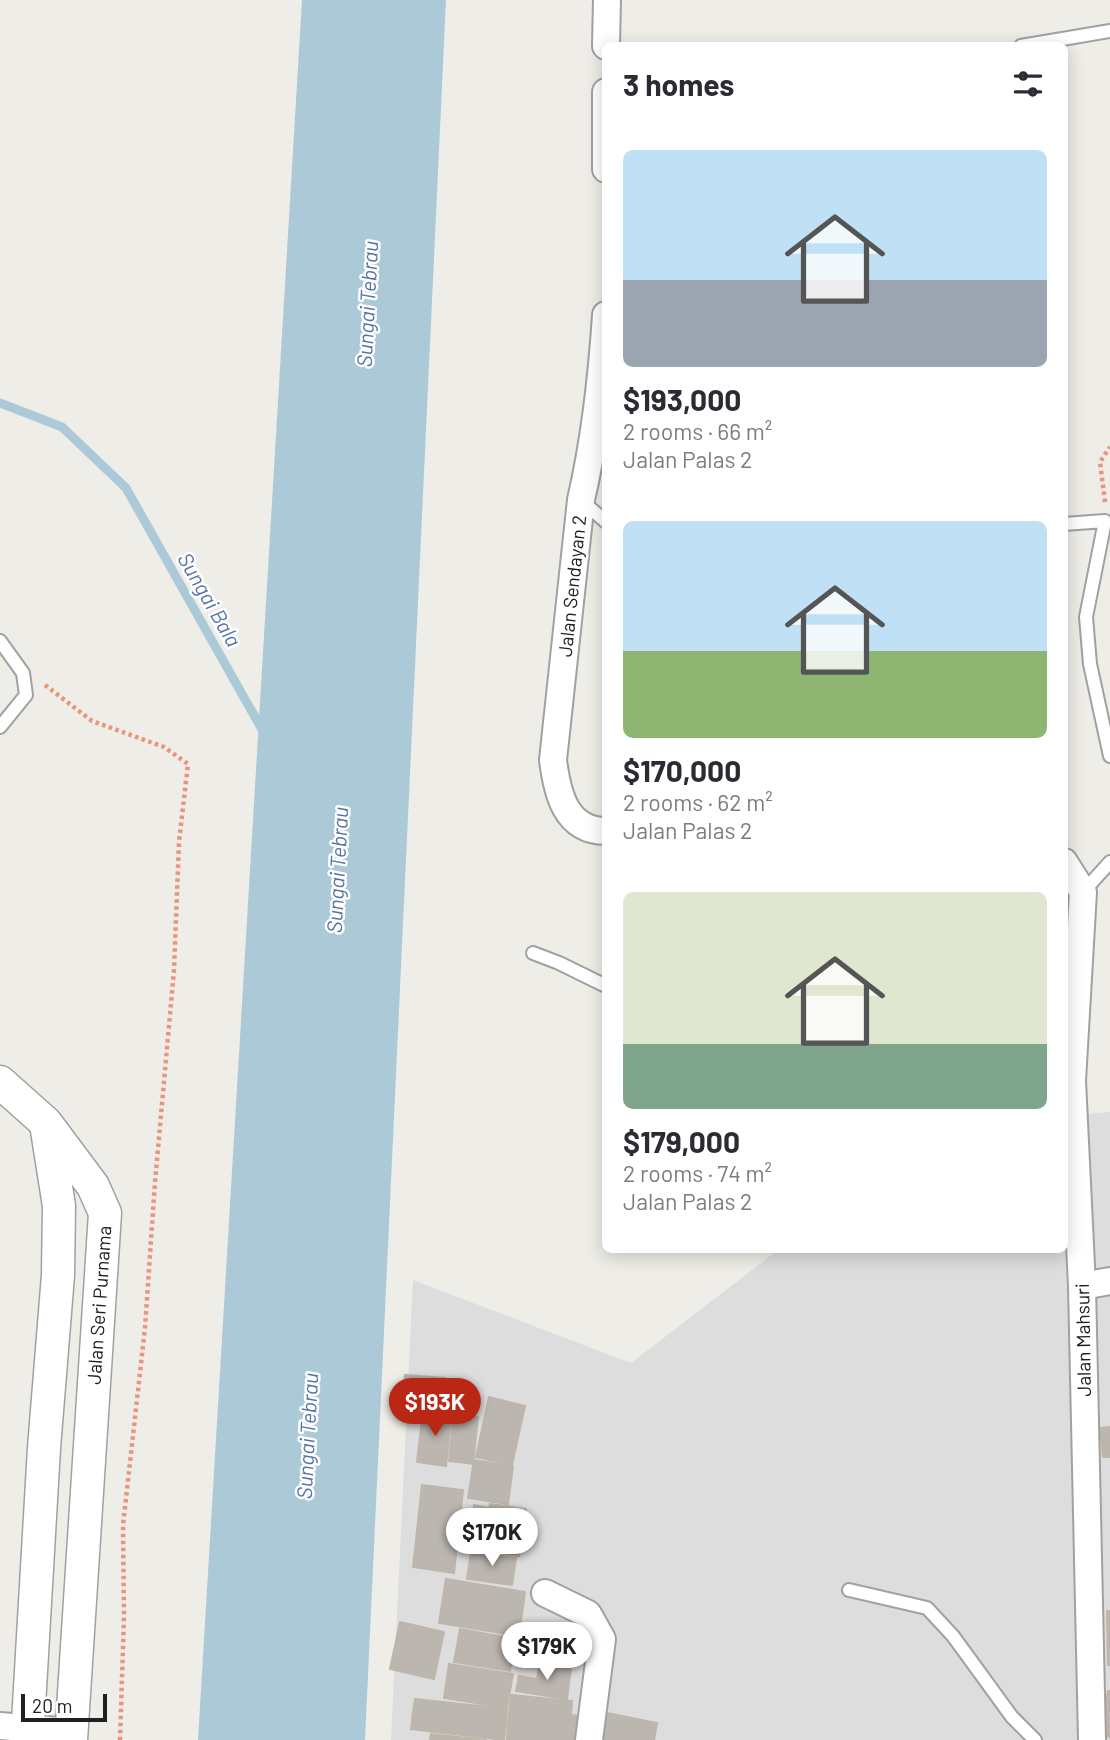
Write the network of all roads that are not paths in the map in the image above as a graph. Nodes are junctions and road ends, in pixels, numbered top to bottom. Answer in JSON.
{"nodes":[{"id":1,"x":607,"y":0,"type":"edge"},
{"id":2,"x":1110,"y":31,"type":"edge"},
{"id":3,"x":607,"y":42,"type":"edge"},
{"id":4,"x":1045,"y":42,"type":"edge"},
{"id":5,"x":602,"y":384,"type":"edge"},
{"id":6,"x":597,"y":464,"type":"edge"},
{"id":7,"x":582,"y":500,"type":"junction"},
{"id":8,"x":602,"y":518,"type":"edge"},
{"id":9,"x":1068,"y":524,"type":"edge"},
{"id":10,"x":0,"y":641,"type":"edge"},
{"id":11,"x":0,"y":727,"type":"edge"},
{"id":12,"x":1110,"y":756,"type":"edge"},
{"id":13,"x":602,"y":831,"type":"edge"},
{"id":14,"x":1110,"y":862,"type":"edge"},
{"id":15,"x":1068,"y":868,"type":"edge"},
{"id":16,"x":1083,"y":892,"type":"junction"},
{"id":17,"x":533,"y":953,"type":"dead end"},
{"id":18,"x":602,"y":984,"type":"edge"},
{"id":19,"x":1068,"y":1081,"type":"edge"},
{"id":20,"x":0,"y":1082,"type":"edge"},
{"id":21,"x":46,"y":1123,"type":"junction"},
{"id":22,"x":1110,"y":1281,"type":"edge"},
{"id":23,"x":1082,"y":1286,"type":"junction"},
{"id":24,"x":1099,"y":1533,"type":"edge"},
{"id":25,"x":849,"y":1590,"type":"dead end"},
{"id":26,"x":545,"y":1593,"type":"dead end"},
{"id":27,"x":18,"y":1731,"type":"edge"},
{"id":28,"x":71,"y":1736,"type":"edge"},
{"id":29,"x":589,"y":1740,"type":"edge"},
{"id":30,"x":1035,"y":1740,"type":"edge"},
{"id":31,"x":1092,"y":1740,"type":"edge"}],
"edges":[{"from":1,"to":3,"type":"street"},
{"from":2,"to":4,"type":"lane"},
{"from":5,"to":6,"type":"street","name":"Jalan Sendayan 2"},
{"from":6,"to":7,"type":"street","name":"Jalan Sendayan 2"},
{"from":7,"to":8,"type":"lane"},
{"from":7,"to":13,"type":"street","name":"Jalan Sendayan 2"},
{"from":9,"to":12,"type":"lane"},
{"from":10,"to":11,"type":"lane"},
{"from":14,"to":16,"type":"lane"},
{"from":15,"to":16,"type":"street"},
{"from":16,"to":19,"type":"street","name":"Jalan Mahsuri"},
{"from":17,"to":18,"type":"lane"},
{"from":19,"to":23,"type":"street","name":"Jalan Mahsuri"},
{"from":20,"to":21,"type":"street","name":"Jalan Seri Purnama"},
{"from":21,"to":27,"type":"street"},
{"from":21,"to":28,"type":"street","name":"Jalan Seri Purnama"},
{"from":22,"to":23,"type":"street"},
{"from":23,"to":24,"type":"street","name":"Jalan Mahsuri"},
{"from":24,"to":31,"type":"street","name":"Jalan Mahsuri"},
{"from":25,"to":30,"type":"lane"},
{"from":26,"to":29,"type":"street"},
{"from":27,"to":28,"type":"street"}]}
